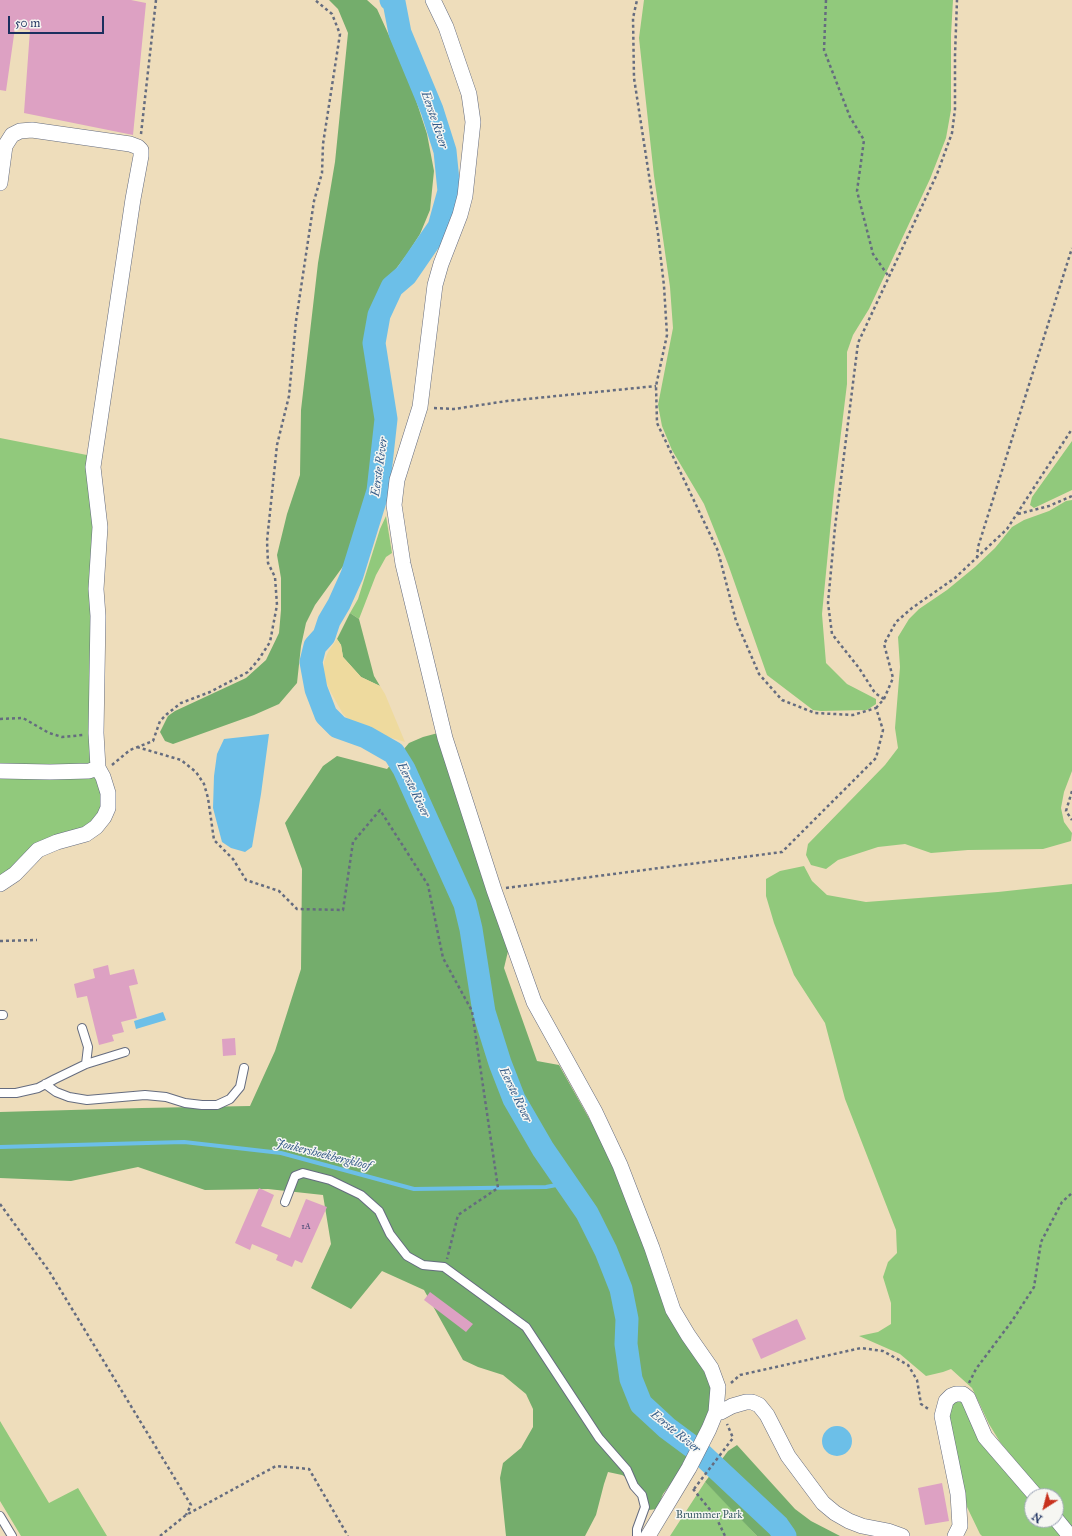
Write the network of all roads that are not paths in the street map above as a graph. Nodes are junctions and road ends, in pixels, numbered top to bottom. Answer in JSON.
{"nodes":[{"id":1,"x":433,"y":0,"type":"edge"},
{"id":2,"x":0,"y":183,"type":"edge"},
{"id":3,"x":0,"y":771,"type":"edge"},
{"id":4,"x":101,"y":772,"type":"junction"},
{"id":5,"x":0,"y":884,"type":"edge"},
{"id":6,"x":82,"y":1028,"type":"dead end"},
{"id":7,"x":125,"y":1052,"type":"dead end"},
{"id":8,"x":86,"y":1064,"type":"junction"},
{"id":9,"x":244,"y":1068,"type":"dead end"},
{"id":10,"x":45,"y":1084,"type":"junction"},
{"id":11,"x":0,"y":1093,"type":"edge"},
{"id":12,"x":285,"y":1202,"type":"dead end"},
{"id":13,"x":716,"y":1412,"type":"junction"},
{"id":14,"x":1029,"y":1488,"type":"edge"},
{"id":15,"x":0,"y":1516,"type":"edge"},
{"id":16,"x":1063,"y":1528,"type":"edge"},
{"id":17,"x":12,"y":1536,"type":"edge"},
{"id":18,"x":637,"y":1536,"type":"edge"},
{"id":19,"x":648,"y":1536,"type":"edge"},
{"id":20,"x":902,"y":1536,"type":"edge"},
{"id":21,"x":955,"y":1536,"type":"edge"},
{"id":22,"x":1070,"y":1536,"type":"edge"}],
"edges":[{"from":1,"to":13,"type":"street"},
{"from":2,"to":4,"type":"street"},
{"from":3,"to":4,"type":"street"},
{"from":4,"to":5,"type":"street"},
{"from":6,"to":8,"type":"lane"},
{"from":7,"to":8,"type":"lane"},
{"from":8,"to":10,"type":"lane"},
{"from":9,"to":10,"type":"lane"},
{"from":10,"to":11,"type":"lane"},
{"from":12,"to":18,"type":"lane"},
{"from":13,"to":19,"type":"street"},
{"from":13,"to":20,"type":"street"},
{"from":14,"to":21,"type":"street"},
{"from":15,"to":17,"type":"lane"},
{"from":16,"to":22,"type":"street"}]}
